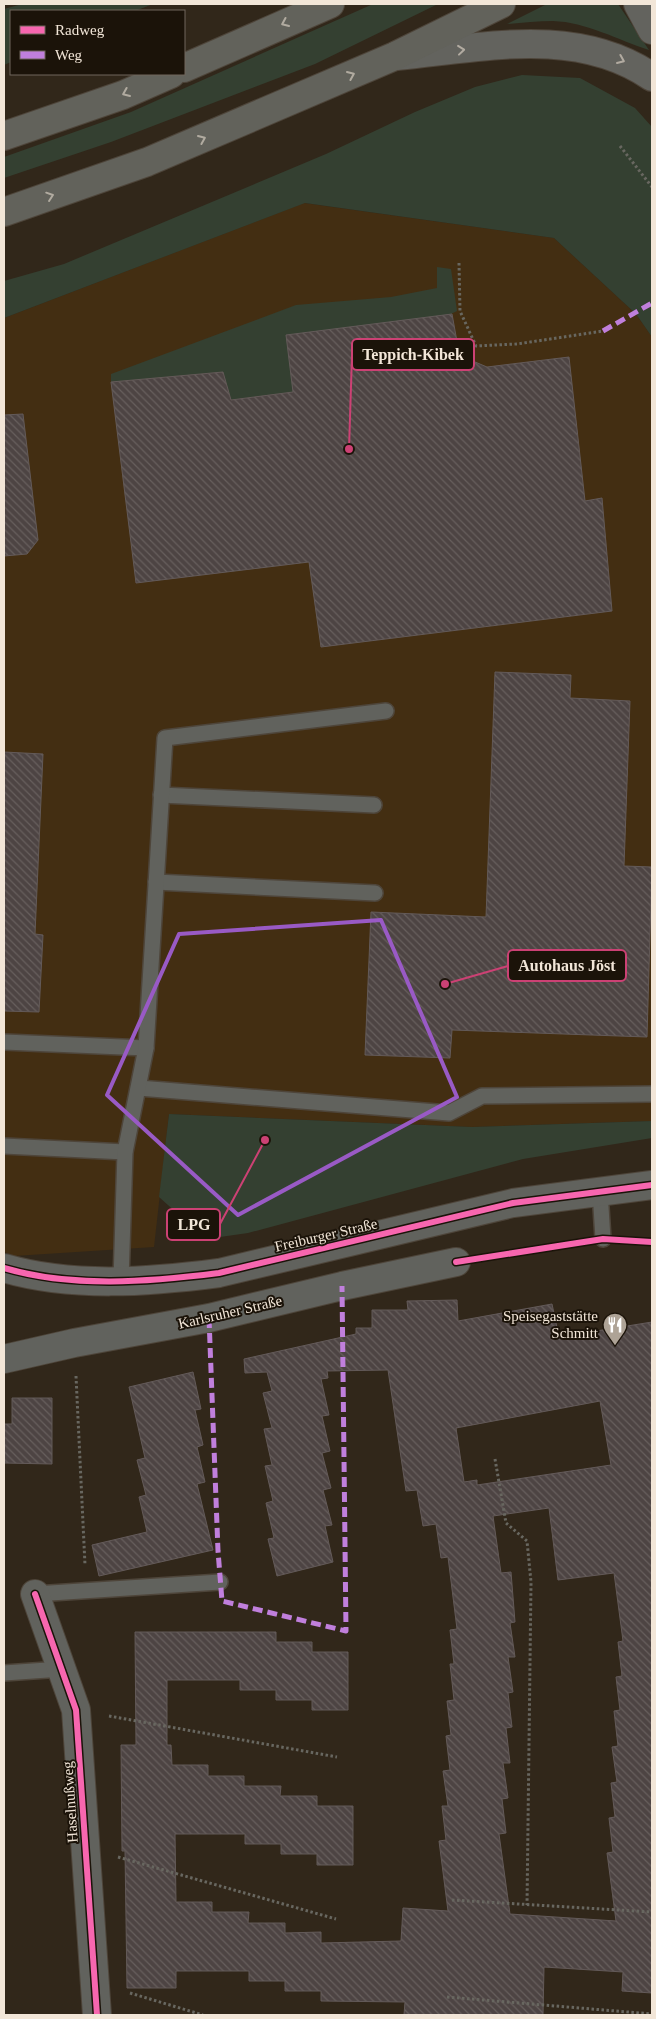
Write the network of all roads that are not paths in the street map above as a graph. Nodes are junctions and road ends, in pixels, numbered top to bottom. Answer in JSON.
{"nodes":[{"id":1,"x":330,"y":4,"type":"edge"},
{"id":2,"x":501,"y":4,"type":"edge"},
{"id":3,"x":638,"y":4,"type":"edge"},
{"id":4,"x":652,"y":30,"type":"edge"},
{"id":5,"x":395,"y":56,"type":"junction"},
{"id":6,"x":185,"y":68,"type":"edge"},
{"id":7,"x":169,"y":75,"type":"edge"},
{"id":8,"x":652,"y":77,"type":"edge"},
{"id":9,"x":4,"y":136,"type":"edge"},
{"id":10,"x":4,"y":212,"type":"edge"},
{"id":11,"x":386,"y":711,"type":"dead end"},
{"id":12,"x":161,"y":795,"type":"junction"},
{"id":13,"x":374,"y":805,"type":"dead end"},
{"id":14,"x":156,"y":882,"type":"junction"},
{"id":15,"x":375,"y":893,"type":"dead end"},
{"id":16,"x":4,"y":1042,"type":"edge"},
{"id":17,"x":146,"y":1048,"type":"junction"},
{"id":18,"x":139,"y":1088,"type":"junction"},
{"id":19,"x":652,"y":1094,"type":"edge"},
{"id":20,"x":4,"y":1146,"type":"edge"},
{"id":21,"x":125,"y":1152,"type":"junction"},
{"id":22,"x":652,"y":1185,"type":"edge"},
{"id":23,"x":600,"y":1191,"type":"junction"},
{"id":24,"x":603,"y":1239,"type":"dead end"},
{"id":25,"x":456,"y":1262,"type":"dead end"},
{"id":26,"x":4,"y":1268,"type":"edge"},
{"id":27,"x":121,"y":1281,"type":"junction"},
{"id":28,"x":4,"y":1359,"type":"edge"},
{"id":29,"x":220,"y":1582,"type":"dead end"},
{"id":30,"x":35,"y":1594,"type":"joint"},
{"id":31,"x":62,"y":1669,"type":"junction"},
{"id":32,"x":4,"y":1672,"type":"edge"},
{"id":33,"x":97,"y":2015,"type":"edge"}],
"edges":[{"from":1,"to":6,"type":"main road","one_way":true},
{"from":2,"to":5,"type":"main road"},
{"from":3,"to":4,"type":"main road"},
{"from":5,"to":8,"type":"main road","one_way":true},
{"from":10,"to":5,"type":"main road","one_way":true},
{"from":7,"to":9,"type":"main road","one_way":true},
{"from":11,"to":12,"type":"lane"},
{"from":12,"to":13,"type":"lane"},
{"from":12,"to":14,"type":"lane"},
{"from":14,"to":15,"type":"lane"},
{"from":14,"to":17,"type":"lane"},
{"from":16,"to":17,"type":"lane"},
{"from":17,"to":18,"type":"lane"},
{"from":18,"to":19,"type":"lane"},
{"from":18,"to":21,"type":"lane"},
{"from":20,"to":21,"type":"lane"},
{"from":21,"to":27,"type":"lane"},
{"from":22,"to":23,"type":"street","name":"Freiburger Straße"},
{"from":23,"to":24,"type":"lane"},
{"from":23,"to":27,"type":"street","name":"Freiburger Straße"},
{"from":25,"to":28,"type":"street","name":"Karlsruher Straße"},
{"from":26,"to":27,"type":"street","name":"Freiburger Straße"},
{"from":29,"to":30,"type":"lane"},
{"from":30,"to":31,"type":"street","name":"Haselnußweg"},
{"from":31,"to":32,"type":"lane"},
{"from":31,"to":33,"type":"street","name":"Haselnußweg"}]}
